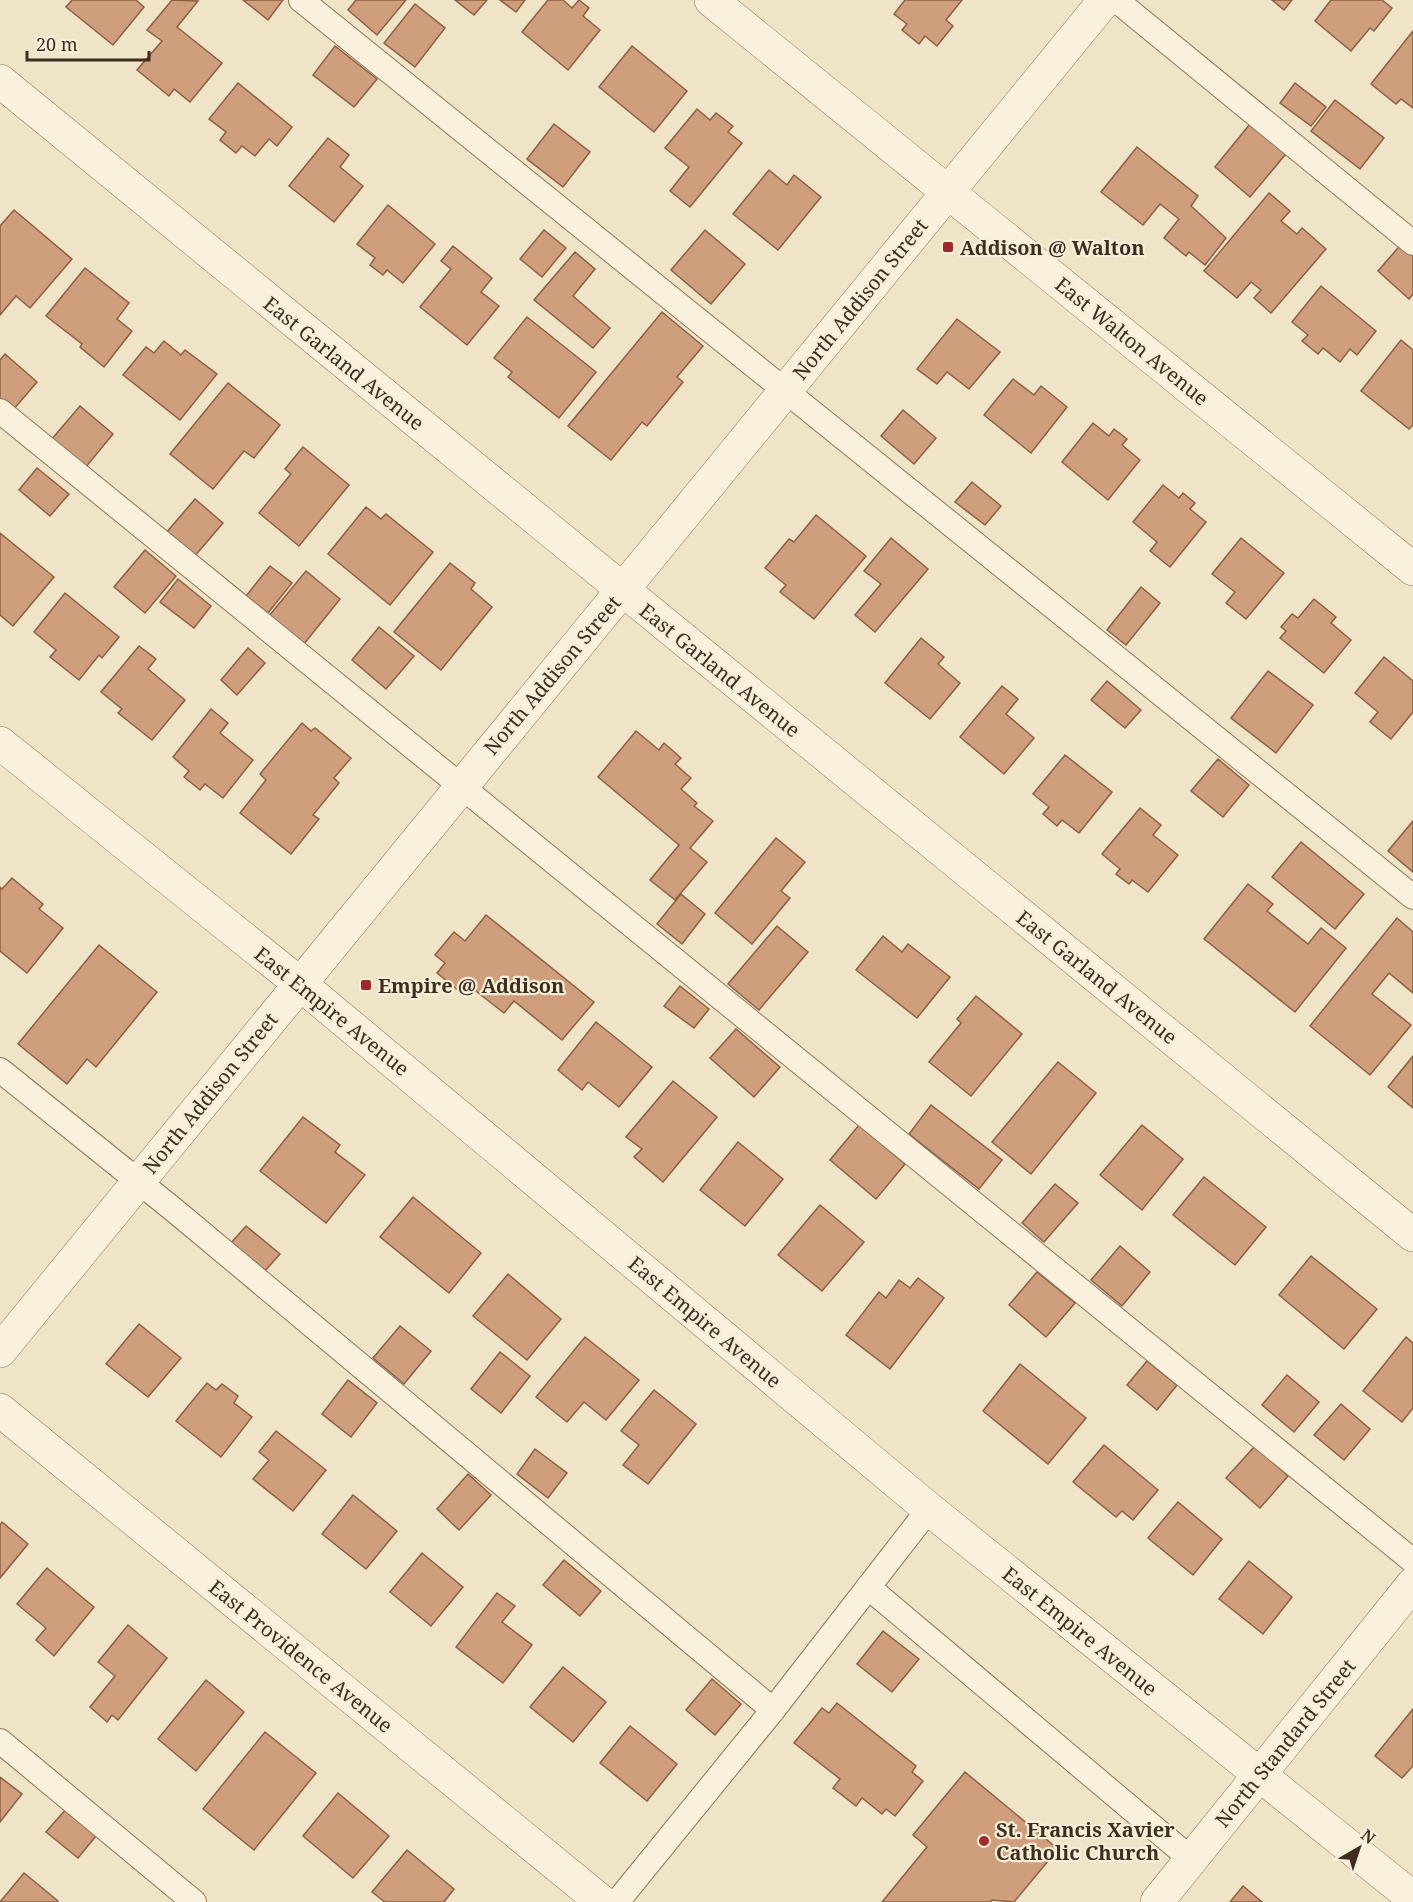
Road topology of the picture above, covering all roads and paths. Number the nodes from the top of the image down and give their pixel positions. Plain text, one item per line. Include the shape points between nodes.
1 (301, 0) edge
2 (711, 0) edge
3 (1105, 0) edge
4 (1116, 0) edge
5 (0, 81) edge
6 (947, 192) junction
7 (1413, 243) edge
8 (786, 390) junction
9 (0, 411) edge
10 (1413, 569) edge
11 (622, 590) junction
12 (0, 743) edge
13 (462, 785) junction
14 (1413, 897) edge
15 (299, 983) junction
16 (0, 1070) edge
17 (139, 1182) junction
18 (1413, 1236) edge
19 (0, 1351) edge
20 (0, 1410) edge
21 (929, 1509) junction
22 (1413, 1561) edge
23 (1413, 1584) edge
24 (868, 1587) junction
25 (773, 1710) junction
26 (0, 1741) edge
27 (1258, 1775) junction
28 (1191, 1859) junction
29 (1413, 1898) edge
30 (194, 1902) edge
31 (602, 1902) edge
32 (617, 1902) edge
33 (1157, 1902) edge

1 - 8 lane
2 - 6 street, East Walton Avenue
3 - 6 street, North Addison Street
4 - 7 lane
5 - 11 street, East Garland Avenue
6 - 8 street, North Addison Street
6 - 10 street, East Walton Avenue
8 - 11 street, North Addison Street
8 - 14 lane
9 - 13 lane
11 - 13 street, North Addison Street
11 - 18 street, East Garland Avenue
12 - 15 street, East Empire Avenue
13 - 15 street, North Addison Street
13 - 22 lane
15 - 17 street, North Addison Street
15 - 21 street, East Empire Avenue
16 - 17 lane
17 - 19 street, North Addison Street
17 - 25 lane
20 - 31 street, East Providence Avenue
21 - 24 lane
21 - 27 street, East Empire Avenue
23 - 27 street, North Standard Street
24 - 25 lane
24 - 28 lane
25 - 32 lane
26 - 30 lane
27 - 28 street, North Standard Street
27 - 29 street, East Empire Avenue
28 - 33 street, North Standard Street

